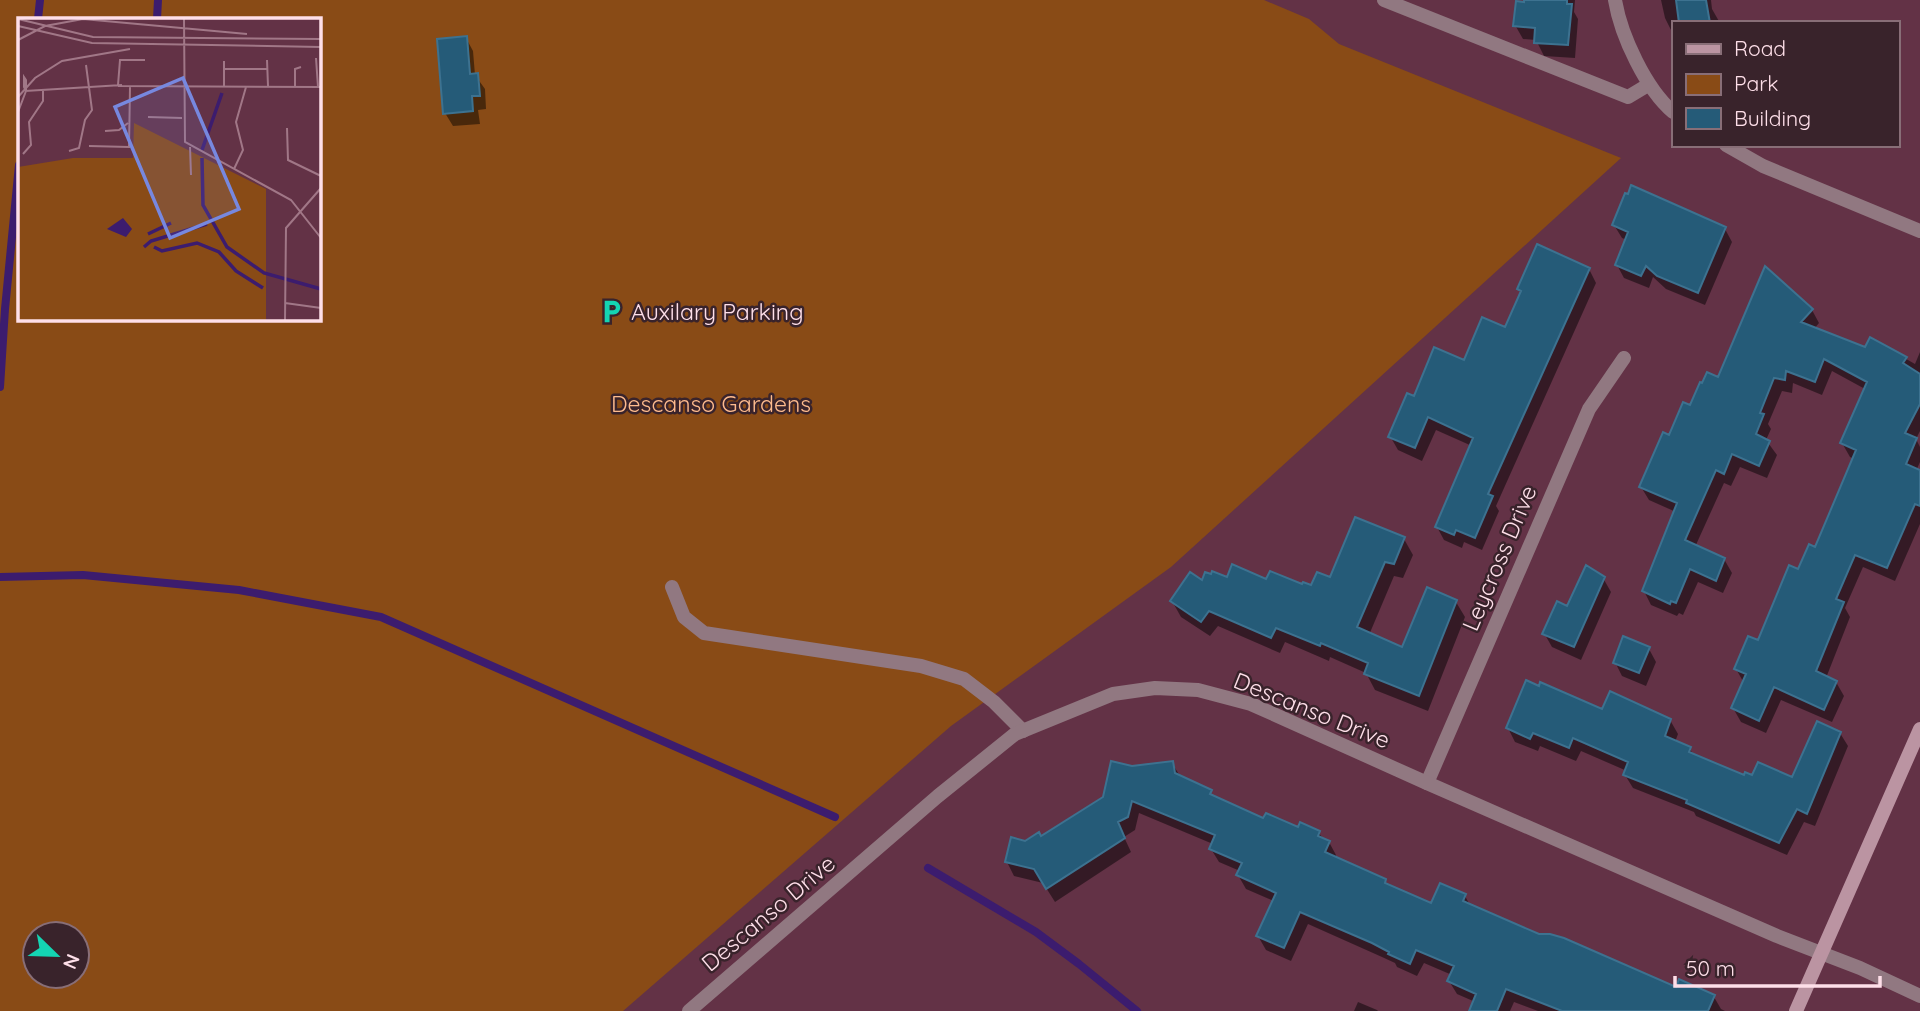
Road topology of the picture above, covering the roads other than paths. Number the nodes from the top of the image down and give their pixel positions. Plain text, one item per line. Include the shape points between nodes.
1 (1384, 0) edge
2 (1615, 0) edge
3 (1648, 85) junction
4 (1672, 111) edge
5 (1730, 147) edge
6 (1920, 231) edge
7 (1624, 358) dead end
8 (672, 587) dead end
9 (1920, 729) edge
10 (1023, 731) junction
11 (1427, 783) junction
12 (1822, 953) junction
13 (1920, 996) edge
14 (689, 1011) edge
15 (1796, 1011) edge

1 - 3 street via 1628,97
2 - 3 street
3 - 4 street
5 - 6 street via 1763,166
7 - 11 street, Leycross Drive via 1589,409
8 - 10 street via 684,617 704,633 920,666 953,676 994,702
9 - 12 main road
10 - 11 street, Descanso Drive via 1113,694 1155,688 1198,691 1251,704
10 - 14 street, Descanso Drive via 938,796
11 - 12 street, Descanso Drive
12 - 13 street, Descanso Drive
12 - 15 main road

